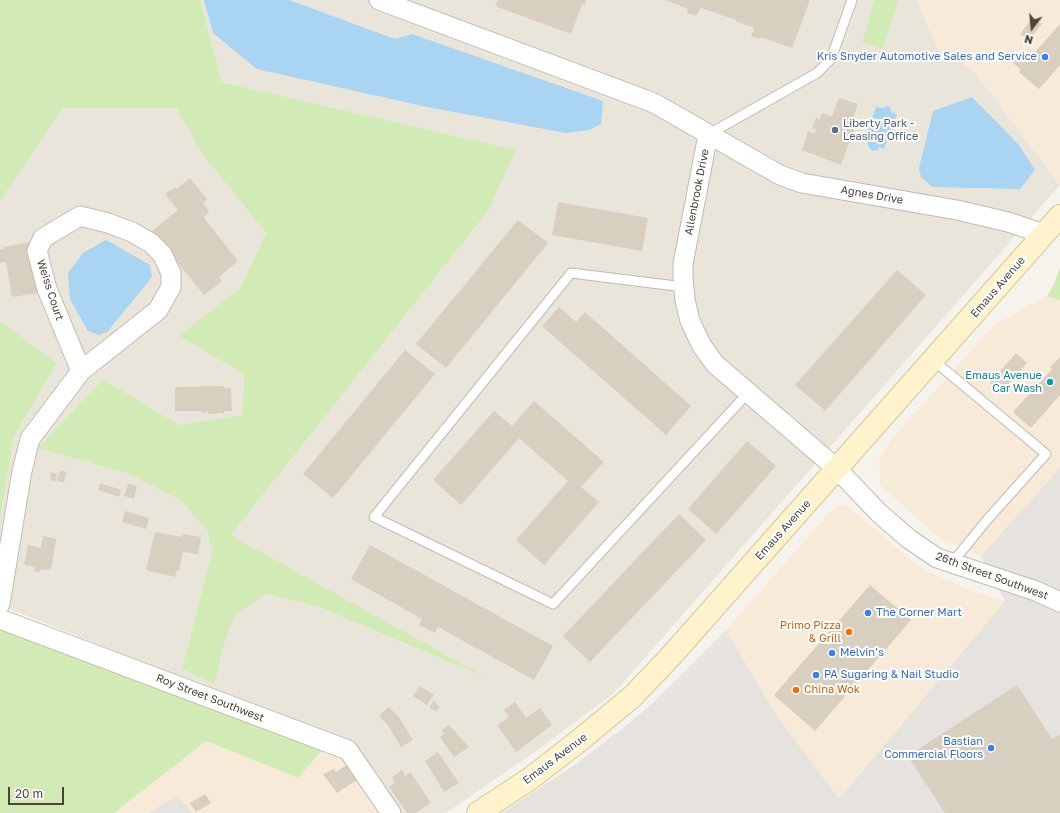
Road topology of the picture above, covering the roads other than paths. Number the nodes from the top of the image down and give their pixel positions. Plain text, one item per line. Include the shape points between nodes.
1 (379, 0) edge
2 (852, 0) edge
3 (708, 135) junction
4 (1060, 216) edge
5 (1044, 234) junction
6 (684, 287) junction
7 (933, 360) junction
8 (81, 371) junction
9 (748, 393) junction
10 (837, 469) junction
11 (952, 563) junction
12 (1060, 602) edge
13 (0, 604) edge
14 (0, 620) edge
15 (391, 813) edge
16 (478, 813) edge

1 - 3 street, Allenbrook Drive via 654,104
2 - 3 lane via 831,59 817,73
3 - 5 street, Agnes Drive via 780,175 802,183 957,210
3 - 6 street, Allenbrook Drive via 683,264
4 - 5 main road, Emaus Avenue
5 - 7 main road, Emaus Avenue
6 - 9 street, Allenbrook Drive via 684,300 690,321 702,346 715,364
6 - 9 lane via 571,273 374,517 553,604
7 - 10 main road, Emaus Avenue
7 - 11 lane via 1046,454 986,520
8 - 8 street, Weiss Court via 158,310 171,287 172,273 162,254 151,243 126,230 80,216 43,238 37,252 47,289
8 - 13 street, Weiss Court via 30,439 22,471
9 - 10 street, Allenbrook Drive
10 - 11 street, 26th Street Southwest via 909,539 938,558
10 - 16 main road, Emaus Avenue via 633,696 531,778
11 - 12 street, 26th Street Southwest via 1036,591
14 - 15 street, Roy Street Southwest via 348,750

